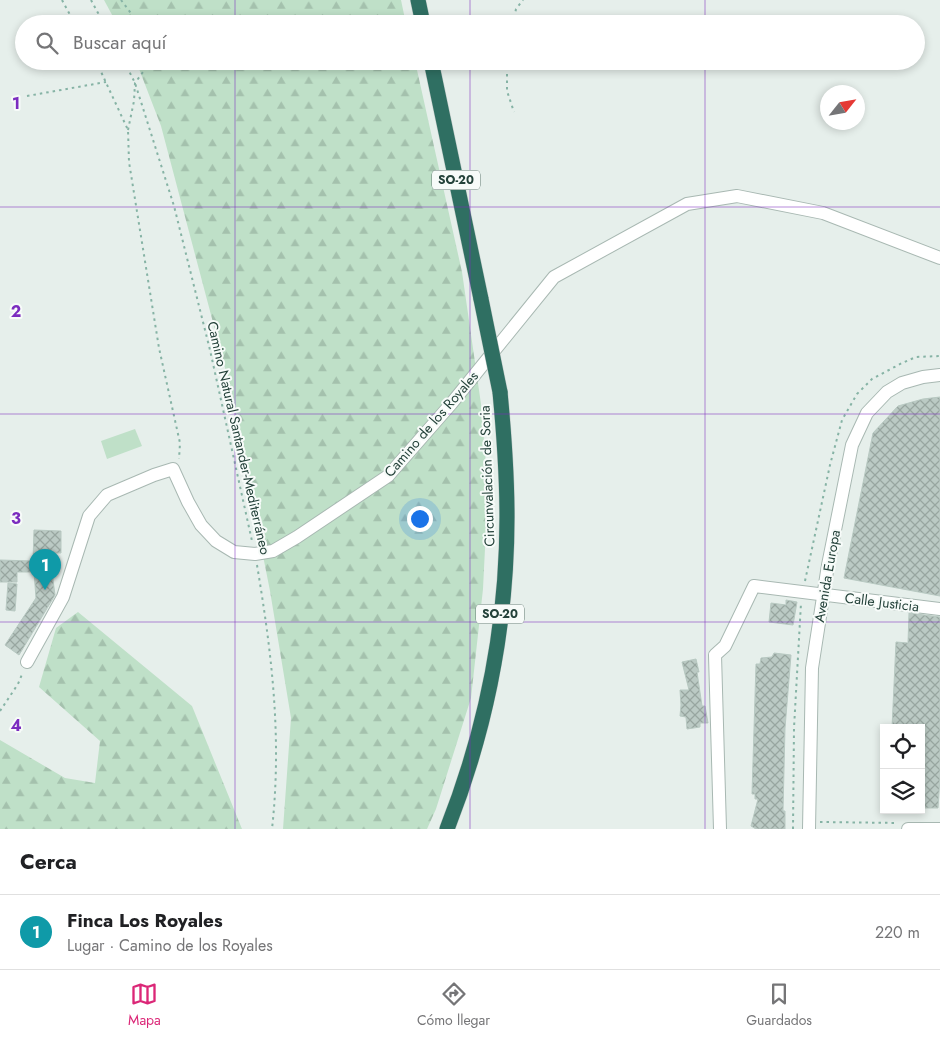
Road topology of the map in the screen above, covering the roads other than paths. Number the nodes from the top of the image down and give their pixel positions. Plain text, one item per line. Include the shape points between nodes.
1 (418, 0) edge
2 (421, 15) edge
3 (433, 70) edge
4 (940, 258) edge
5 (940, 375) edge
6 (823, 594) junction
7 (940, 609) edge
8 (27, 662) road end
9 (809, 826) edge
10 (906, 826) edge
11 (447, 829) edge
12 (720, 829) edge
13 (940, 829) edge

1 - 2 highway
3 - 11 highway, Circunvalación de Soria / SO-20, bridge via 500,392 506,453 506,564 492,673 476,744
4 - 8 street, Camino de los Royales via 823,213 737,196 687,204 554,277 388,476 273,551 255,554 234,552 216,541 201,525 173,469 107,495 89,516 62,597
5 - 6 street, Avenida Europa via 902,383 887,392 867,413 860,426 852,445
6 - 7 street, Calle Justicia
6 - 9 street, Avenida Europa via 812,668
6 - 12 street, Calle Justicia via 754,586 725,646 716,655
10 - 13 street

